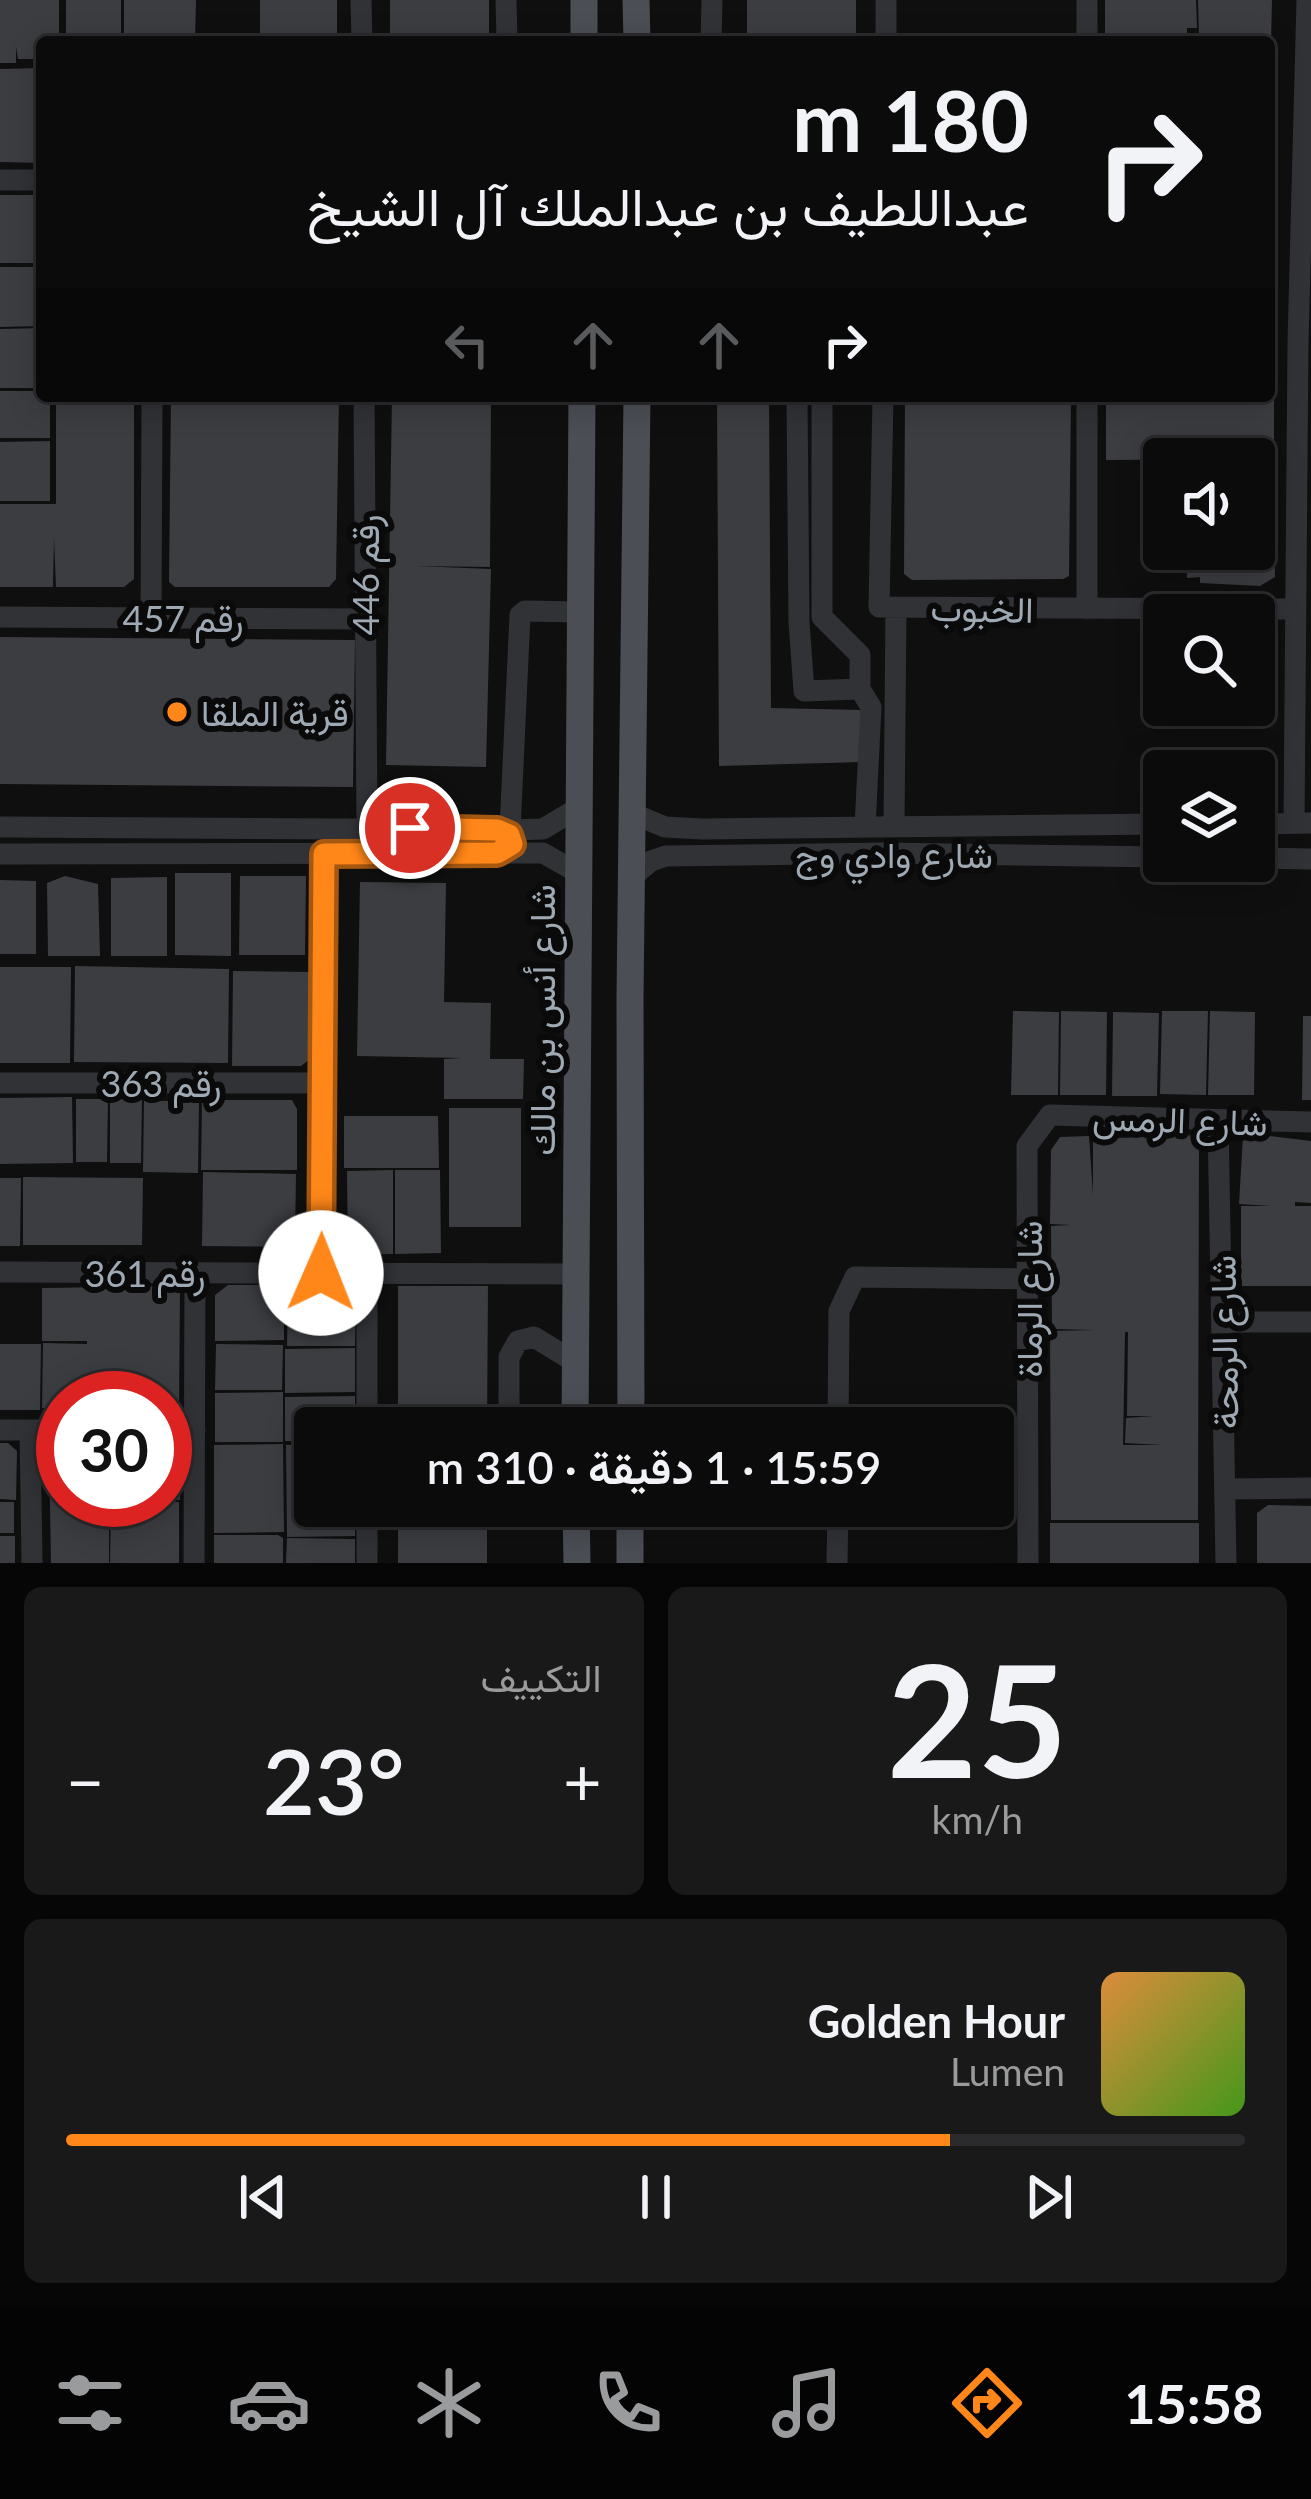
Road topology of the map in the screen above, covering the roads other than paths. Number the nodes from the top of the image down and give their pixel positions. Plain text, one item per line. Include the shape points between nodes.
1 (361, 0) edge
2 (506, 0) edge
3 (584, 0) edge
4 (636, 0) edge
5 (712, 0) edge
6 (886, 0) edge
7 (1088, 0) edge
8 (1306, 0) edge
9 (362, 36) edge
10 (507, 36) edge
11 (584, 36) edge
12 (637, 36) edge
13 (711, 36) edge
14 (886, 36) edge
15 (1088, 36) edge
16 (1307, 163) edge
17 (0, 180) edge
18 (36, 180) edge
19 (1305, 342) edge
20 (152, 402) edge
21 (364, 402) edge
22 (582, 402) edge
23 (637, 402) edge
24 (797, 402) edge
25 (822, 402) edge
26 (883, 402) edge
27 (1088, 402) edge
28 (798, 490) junction
29 (822, 490) junction
30 (1304, 520) edge
31 (896, 607) junction
32 (1087, 609) junction
33 (1295, 609) junction
34 (580, 612) junction
35 (0, 617) edge
36 (151, 618) junction
37 (366, 619) junction
38 (810, 620) junction
39 (1305, 685) edge
40 (860, 689) junction
41 (578, 808) junction
42 (631, 814) junction
43 (1303, 823) edge
44 (1143, 824) edge
45 (0, 826) edge
46 (367, 826) junction
47 (894, 826) junction
48 (276, 827) junction
49 (865, 827) junction
50 (702, 829) junction
51 (501, 838) junction
52 (0, 854) edge
53 (276, 854) junction
54 (324, 854) junction
55 (702, 855) junction
56 (1143, 856) edge
57 (1275, 858) edge
58 (1311, 859) edge
59 (578, 873) junction
60 (631, 878) junction
61 (0, 1083) edge
62 (322, 1084) junction
63 (1050, 1115) joint
64 (1218, 1121) junction
65 (1311, 1122) edge
66 (0, 1272) edge
67 (195, 1273) junction
68 (321, 1273) junction
69 (367, 1273) junction
70 (578, 1274) junction
71 (1029, 1279) junction
72 (1223, 1322) junction
73 (1311, 1322) edge
74 (575, 1362) junction
75 (367, 1407) edge
76 (509, 1407) edge
77 (575, 1407) edge
78 (631, 1407) edge
79 (838, 1407) edge
80 (0, 1430) edge
81 (30, 1430) junction
82 (36, 1430) edge
83 (195, 1431) joint
84 (1311, 1488) edge
85 (1226, 1489) junction
86 (367, 1527) edge
87 (576, 1527) edge
88 (630, 1527) edge
89 (838, 1527) edge
90 (32, 1563) edge
91 (194, 1563) edge
92 (367, 1563) edge
93 (577, 1563) edge
94 (630, 1563) edge
95 (837, 1563) edge
96 (1028, 1563) edge
97 (1226, 1563) edge

1 - 9 street
2 - 10 street
3 - 11 main road
4 - 12 main road
5 - 13 street
6 - 14 street
7 - 15 street
8 - 16 street
16 - 19 street
17 - 18 street
19 - 30 street
20 - 36 street
21 - 37 street, رقم 446
22 - 34 main road, شارع أنس بن مالك
23 - 42 main road
24 - 28 street
25 - 29 street
26 - 31 street, الخبوب via 879,607
27 - 32 street
28 - 29 street
28 - 38 street
29 - 38 street
30 - 33 street
31 - 32 street, الخبوب
31 - 47 street
32 - 33 street, الخبوب
33 - 39 street
34 - 41 main road, شارع أنس بن مالك
34 - 51 street via 520,615
35 - 36 street, رقم 457
36 - 37 street, رقم 457
37 - 46 street, رقم 446
38 - 40 street via 860,655
38 - 40 street via 804,691
39 - 43 street
40 - 49 street via 872,707
41 - 51 street via 543,829
41 - 59 main road, شارع أنس بن مالك
42 - 50 street, شارع وادي وج
42 - 60 main road
44 - 47 street, شارع وادي وج
45 - 48 street
46 - 48 street
46 - 51 street
47 - 49 street, شارع وادي وج
48 - 53 street
49 - 50 street, شارع وادي وج
50 - 55 street
51 - 54 street
51 - 59 street
52 - 53 street
53 - 54 street
54 - 62 street
55 - 56 street, شارع وادي وج
55 - 60 street, شارع وادي وج via 659,857
57 - 58 street
59 - 70 main road, شارع أنس بن مالك
60 - 78 main road
61 - 62 street, رقم 363
62 - 68 street
63 - 64 street, شارع الرمس
63 - 71 street, شارع الرماة via 1027,1146
64 - 65 street, شارع الرمس
64 - 72 street, شارع الرمحة
66 - 67 street, رقم 361
67 - 68 street, رقم 361
67 - 83 street
68 - 69 street, رقم 361
69 - 70 street, رقم 361
69 - 75 street
70 - 74 main road, شارع أنس بن مالك
71 - 79 street via 855,1277 839,1310
71 - 96 street, شارع الرماة
72 - 73 street
72 - 85 street, شارع الرمحة
74 - 76 street via 534,1337 518,1341 509,1357
74 - 77 main road, شارع أنس بن مالك
80 - 81 street
81 - 82 street
81 - 90 street
83 - 91 street
84 - 85 street
85 - 97 street, شارع الرمحة
86 - 92 street
87 - 93 main road
88 - 94 main road
89 - 95 street

